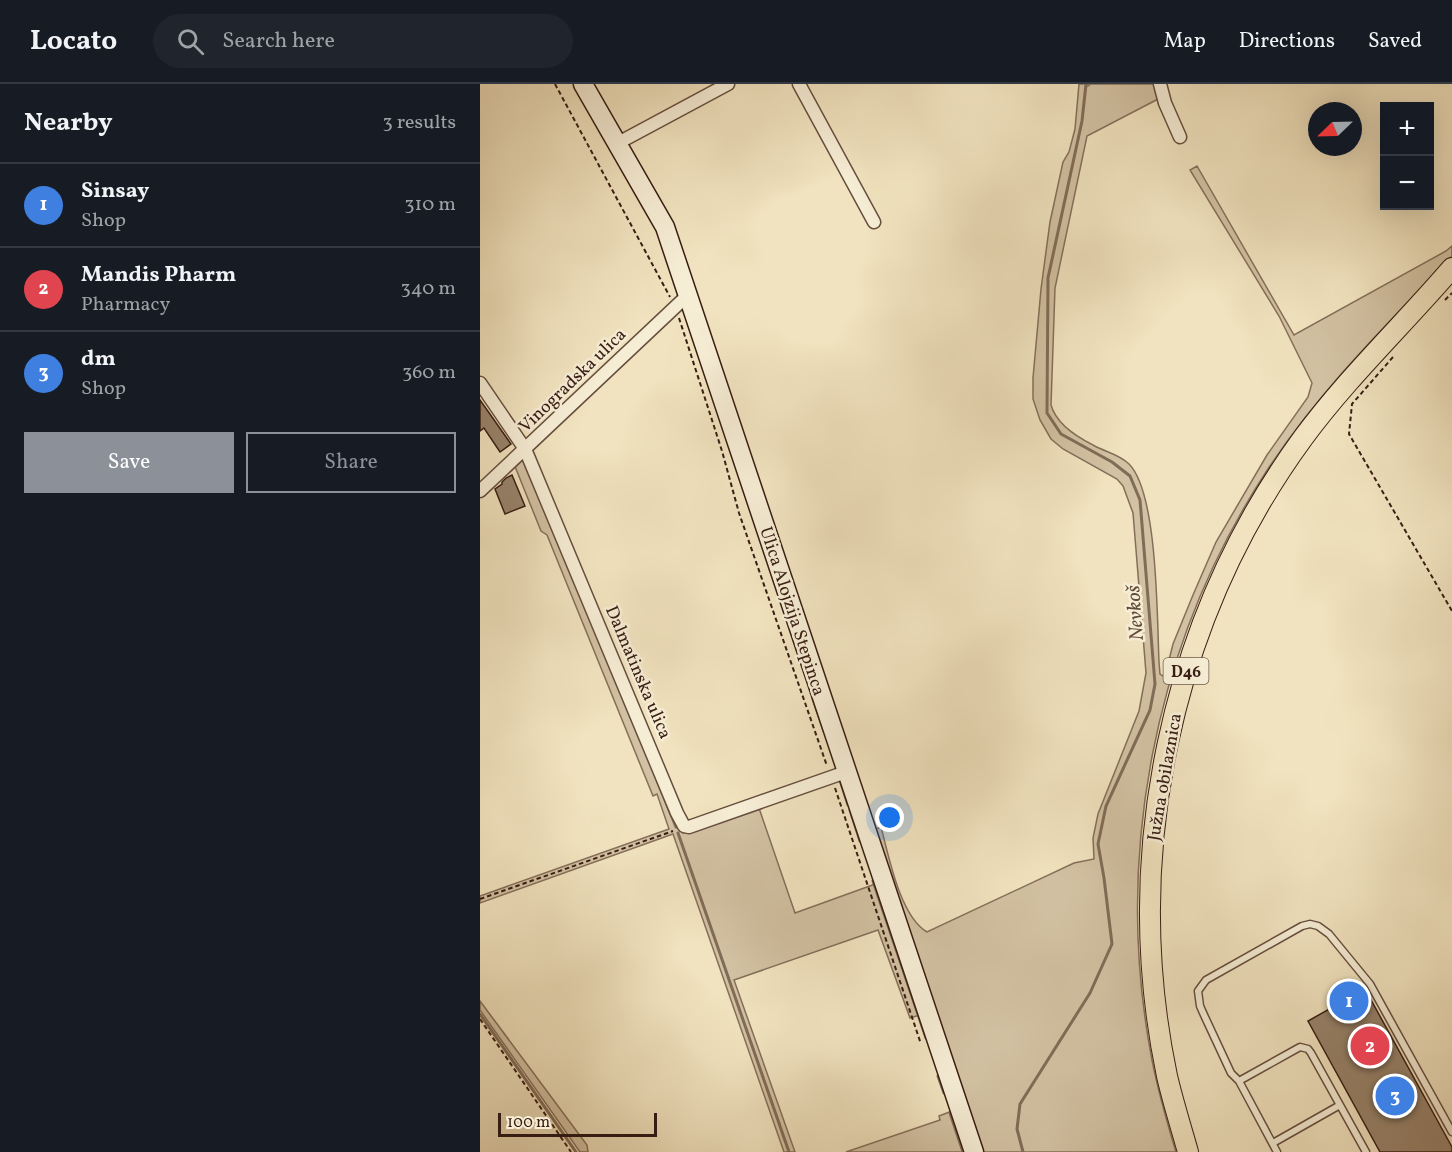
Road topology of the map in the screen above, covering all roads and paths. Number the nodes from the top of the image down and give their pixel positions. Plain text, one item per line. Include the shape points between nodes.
1 (555, 84) edge
2 (583, 84) edge
3 (728, 84) edge
4 (798, 84) edge
5 (1160, 84) edge
6 (1180, 137) dead end
7 (618, 143) junction
8 (874, 222) dead end
9 (1452, 268) edge
10 (1452, 293) edge
11 (688, 294) junction
12 (1444, 300) dead end
13 (675, 307) junction
14 (1398, 350) dead end
15 (480, 383) edge
16 (525, 449) junction
17 (480, 491) edge
18 (1452, 611) edge
19 (839, 775) junction
20 (684, 826) junction
21 (480, 899) edge
22 (480, 1019) edge
23 (921, 1044) dead end
24 (1239, 1081) junction
25 (1340, 1105) junction
26 (1452, 1132) edge
27 (1273, 1143) junction
28 (571, 1152) edge
29 (974, 1152) edge
30 (1188, 1152) edge
31 (1277, 1152) edge
32 (1366, 1152) edge

1 - 13 path
2 - 7 main road, Ulica Alojzija Stepinca
3 - 7 street
4 - 8 street
5 - 6 street
7 - 11 main road, Ulica Alojzija Stepinca via 665,227
9 - 30 main road, Južna obilaznica / D46 via 1364,363 1304,437 1244,532 1208,609 1186,669 1158,788 1150,918 1154,986 1167,1076
10 - 12 path
11 - 13 street, Vinogradska ulica
11 - 19 main road, Ulica Alojzija Stepinca
13 - 16 street, Vinogradska ulica
13 - 19 path via 739,513
14 - 18 path via 1352,404 1349,434
15 - 16 street, Dalmatinska ulica
16 - 17 street, Vinogradska ulica
16 - 20 street, Dalmatinska ulica
19 - 20 street
19 - 23 path
19 - 29 main road, Ulica Alojzija Stepinca
20 - 21 path
22 - 28 path
24 - 25 lane via 1304,1047
24 - 26 lane via 1231,1073 1200,1006 1198,991 1206,980 1310,924 1329,934 1370,984
24 - 27 lane
25 - 27 lane
25 - 32 lane
27 - 31 lane

